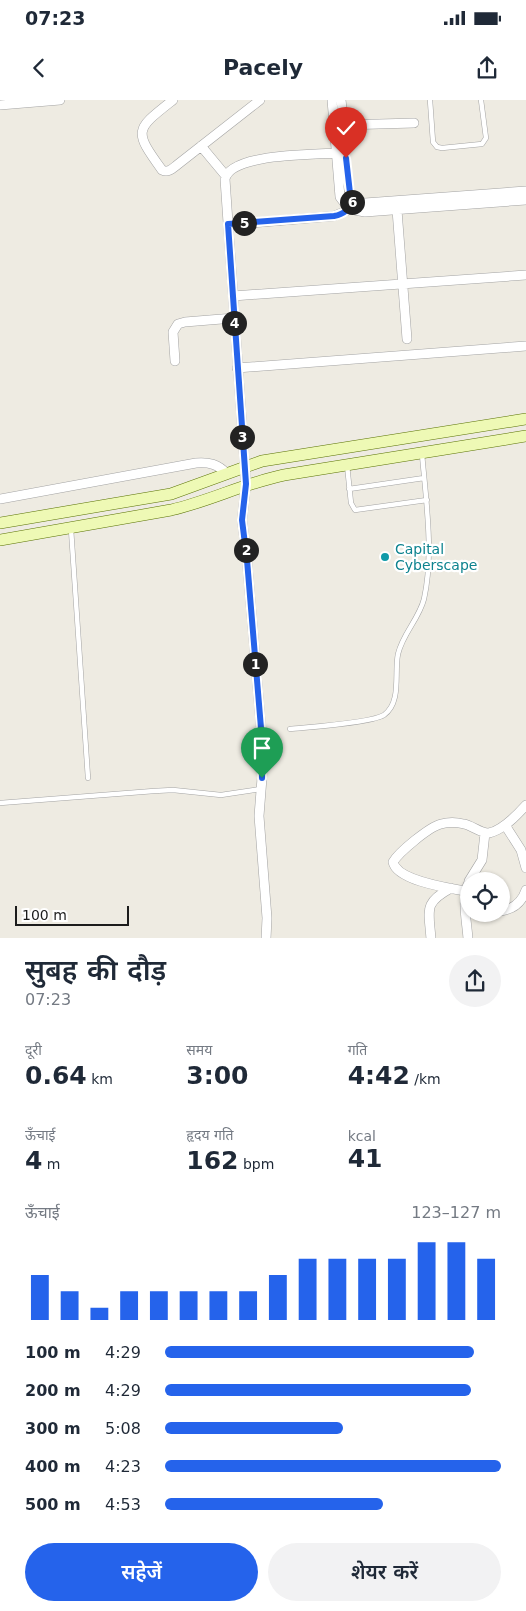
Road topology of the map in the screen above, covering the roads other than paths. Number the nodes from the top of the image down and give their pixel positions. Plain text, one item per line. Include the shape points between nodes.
1 (60, 100) edge
2 (173, 100) edge
3 (260, 100) edge
4 (332, 100) edge
5 (341, 100) edge
6 (430, 100) edge
7 (481, 100) edge
8 (0, 105) edge
9 (414, 122) dead end
10 (344, 125) junction
11 (201, 146) junction
12 (337, 153) junction
13 (226, 176) junction
14 (526, 191) edge
15 (526, 200) edge
16 (351, 204) junction
17 (397, 210) junction
18 (228, 224) junction
19 (526, 275) edge
20 (404, 284) junction
21 (233, 296) junction
22 (234, 318) junction
23 (407, 339) dead end
24 (526, 346) edge
25 (175, 361) dead end
26 (238, 368) junction
27 (526, 419) edge
28 (526, 436) edge
29 (422, 453) junction
30 (346, 465) junction
31 (245, 466) junction
32 (227, 474) junction
33 (424, 478) junction
34 (246, 484) junction
35 (349, 489) junction
36 (0, 499) edge
37 (426, 500) junction
38 (0, 524) edge
39 (71, 529) junction
40 (0, 540) edge
41 (290, 729) dead end
42 (88, 778) dead end
43 (261, 788) junction
44 (0, 803) edge
45 (526, 805) edge
46 (504, 825) junction
47 (485, 833) junction
48 (526, 868) edge
49 (475, 872) edge
50 (460, 886) edge
51 (451, 888) junction
52 (526, 890) edge
53 (510, 909) edge
54 (469, 922) edge
55 (266, 938) edge
56 (432, 938) edge
57 (468, 938) edge

1 - 8 street
2 - 11 street via 143,127 145,146 162,170 167,171
3 - 11 street
4 - 12 street
5 - 10 street
6 - 7 lane via 433,142 442,148 484,143
9 - 10 street
10 - 16 street
11 - 13 street
12 - 13 street via 256,159
12 - 16 street via 340,198
13 - 18 street
14 - 16 street
15 - 17 street
16 - 17 street via 365,212
16 - 18 street via 343,213 334,216
17 - 20 street
18 - 21 street
19 - 20 street
20 - 21 street
20 - 23 street
21 - 22 street
22 - 25 street via 178,324 173,332
22 - 26 street
24 - 26 street
26 - 31 street
27 - 31 street
28 - 29 street
29 - 30 street
29 - 33 lane
30 - 34 street
30 - 35 lane
31 - 32 street
31 - 34 street
32 - 36 street via 217,465 196,463
32 - 38 street via 164,496
33 - 35 lane
33 - 37 lane
34 - 39 street via 183,508
34 - 43 street via 242,520 262,740
35 - 37 lane via 353,508 359,510
37 - 41 lane via 428,573 421,607 398,655 395,702 383,716 370,720
39 - 40 street
39 - 42 lane
43 - 44 lane via 221,795 173,790
43 - 55 street via 259,816
45 - 46 street
46 - 47 street
46 - 48 street via 521,850
47 - 49 street via 482,860
47 - 51 street via 462,823 440,824 426,832 393,862 407,876
50 - 51 street
51 - 56 street via 432,901
52 - 53 street
54 - 57 street

